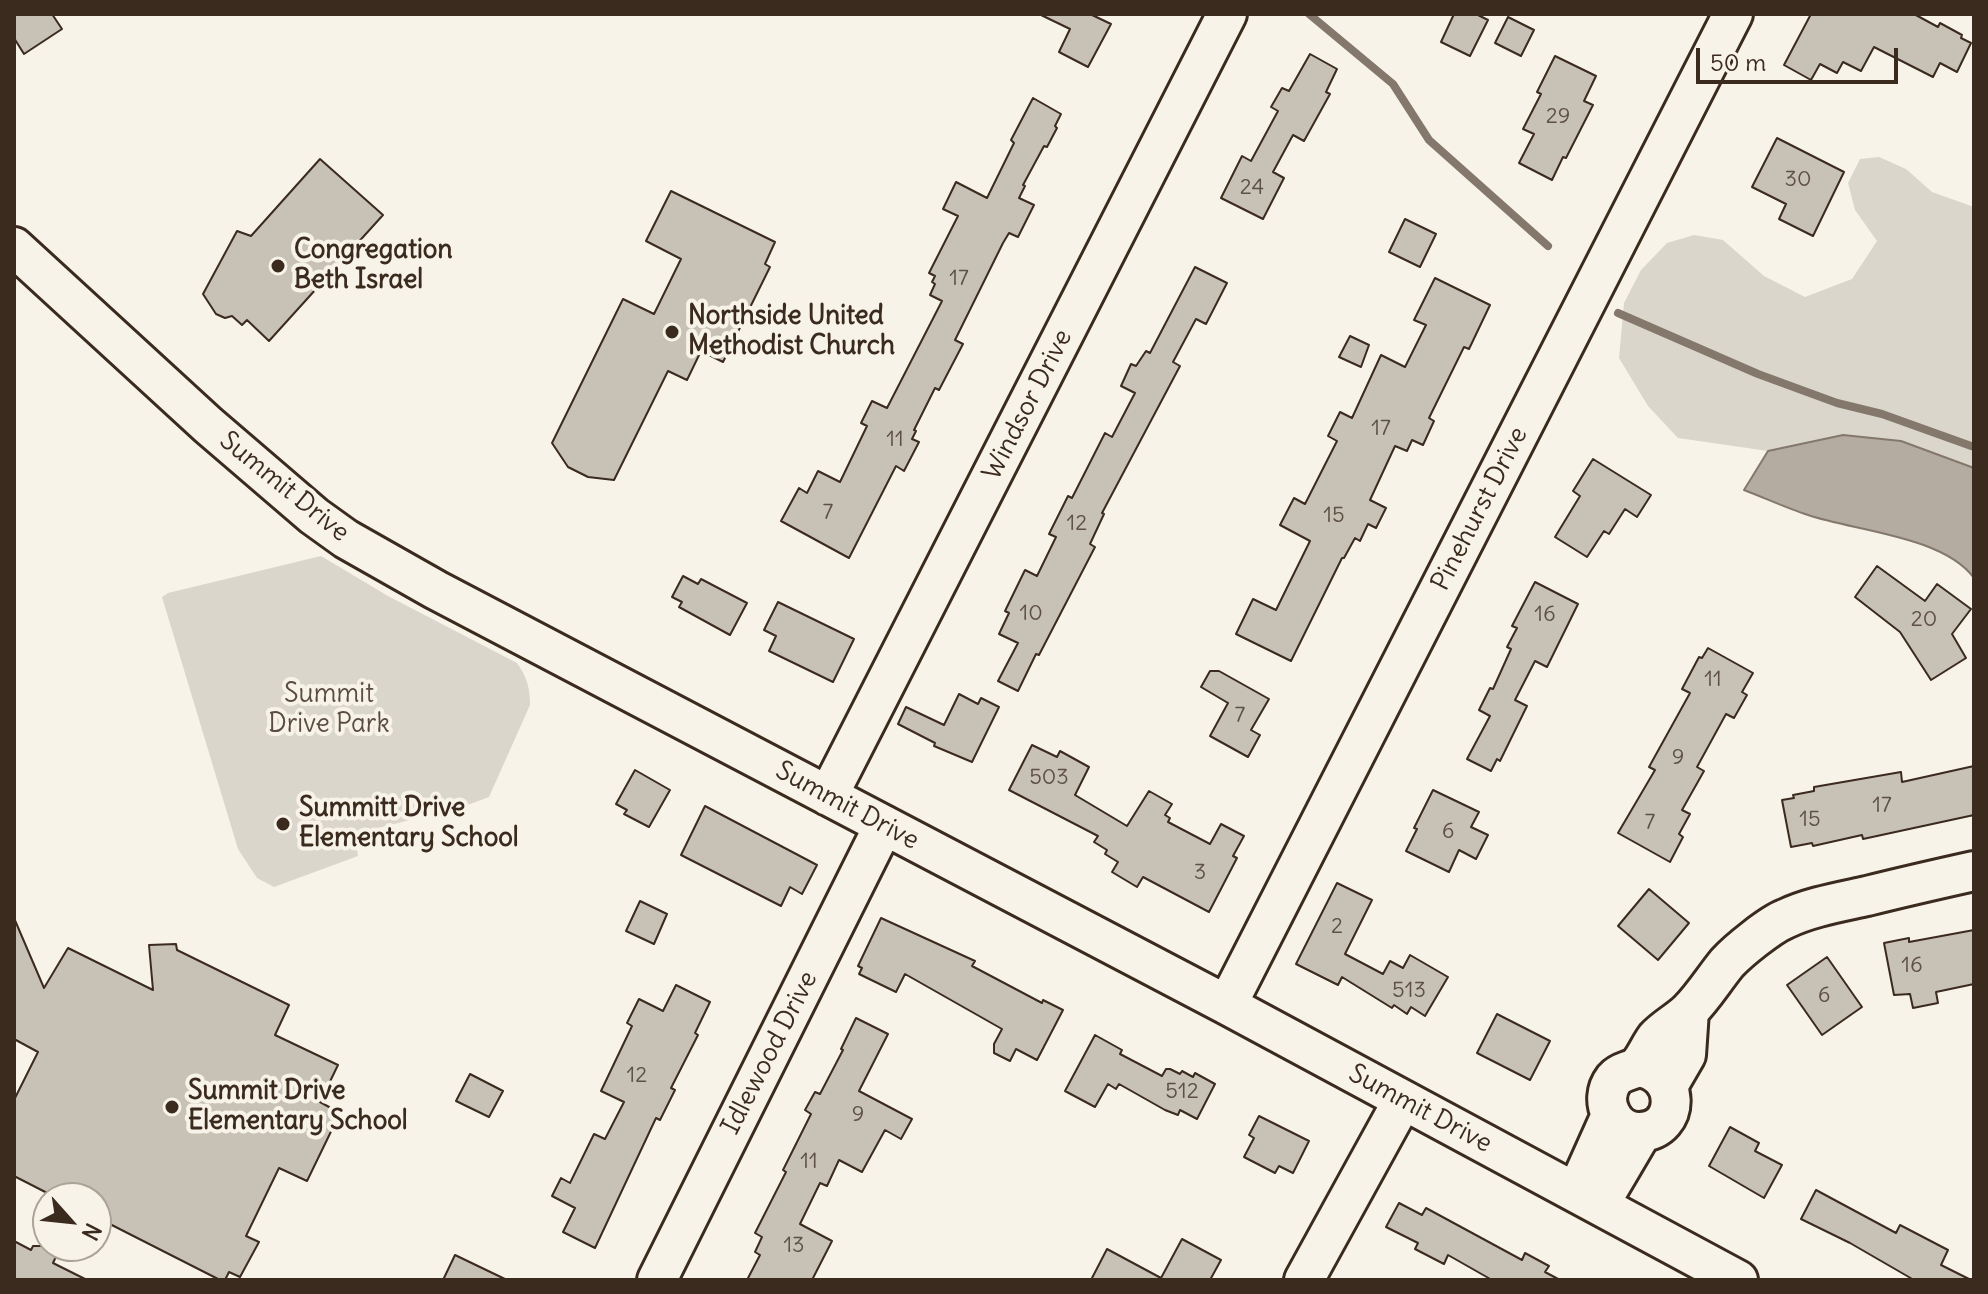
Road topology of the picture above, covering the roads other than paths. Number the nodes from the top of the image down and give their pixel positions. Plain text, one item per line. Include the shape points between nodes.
1 (1227, 14) edge
2 (1733, 14) edge
3 (14, 247) edge
4 (828, 796) junction
5 (884, 825) junction
6 (1974, 871) edge
7 (1227, 1005) junction
8 (1689, 1011) junction
9 (1636, 1067) junction
10 (1668, 1086) junction
11 (1403, 1100) junction
12 (1626, 1123) junction
13 (1588, 1199) junction
14 (657, 1280) edge
15 (1304, 1280) edge
16 (1738, 1280) edge

1 - 4 street, Windsor Drive
2 - 7 street, Pinehurst Drive
3 - 4 street, Summit Drive via 208,425 346,539
4 - 5 street, Summit Drive
5 - 7 street, Summit Drive
5 - 14 street, Idlewood Drive
6 - 8 street via 1783,919 1729,960
7 - 11 street, Summit Drive
8 - 9 street via 1657,1037
8 - 10 street via 1686,1055
9 - 10 street via 1649,1068
9 - 12 street via 1614,1079 1608,1091 1607,1103
10 - 12 street via 1670,1110 1664,1121 1654,1128
11 - 13 street, Summit Drive
11 - 15 street
12 - 13 street
13 - 16 street, Summit Drive

